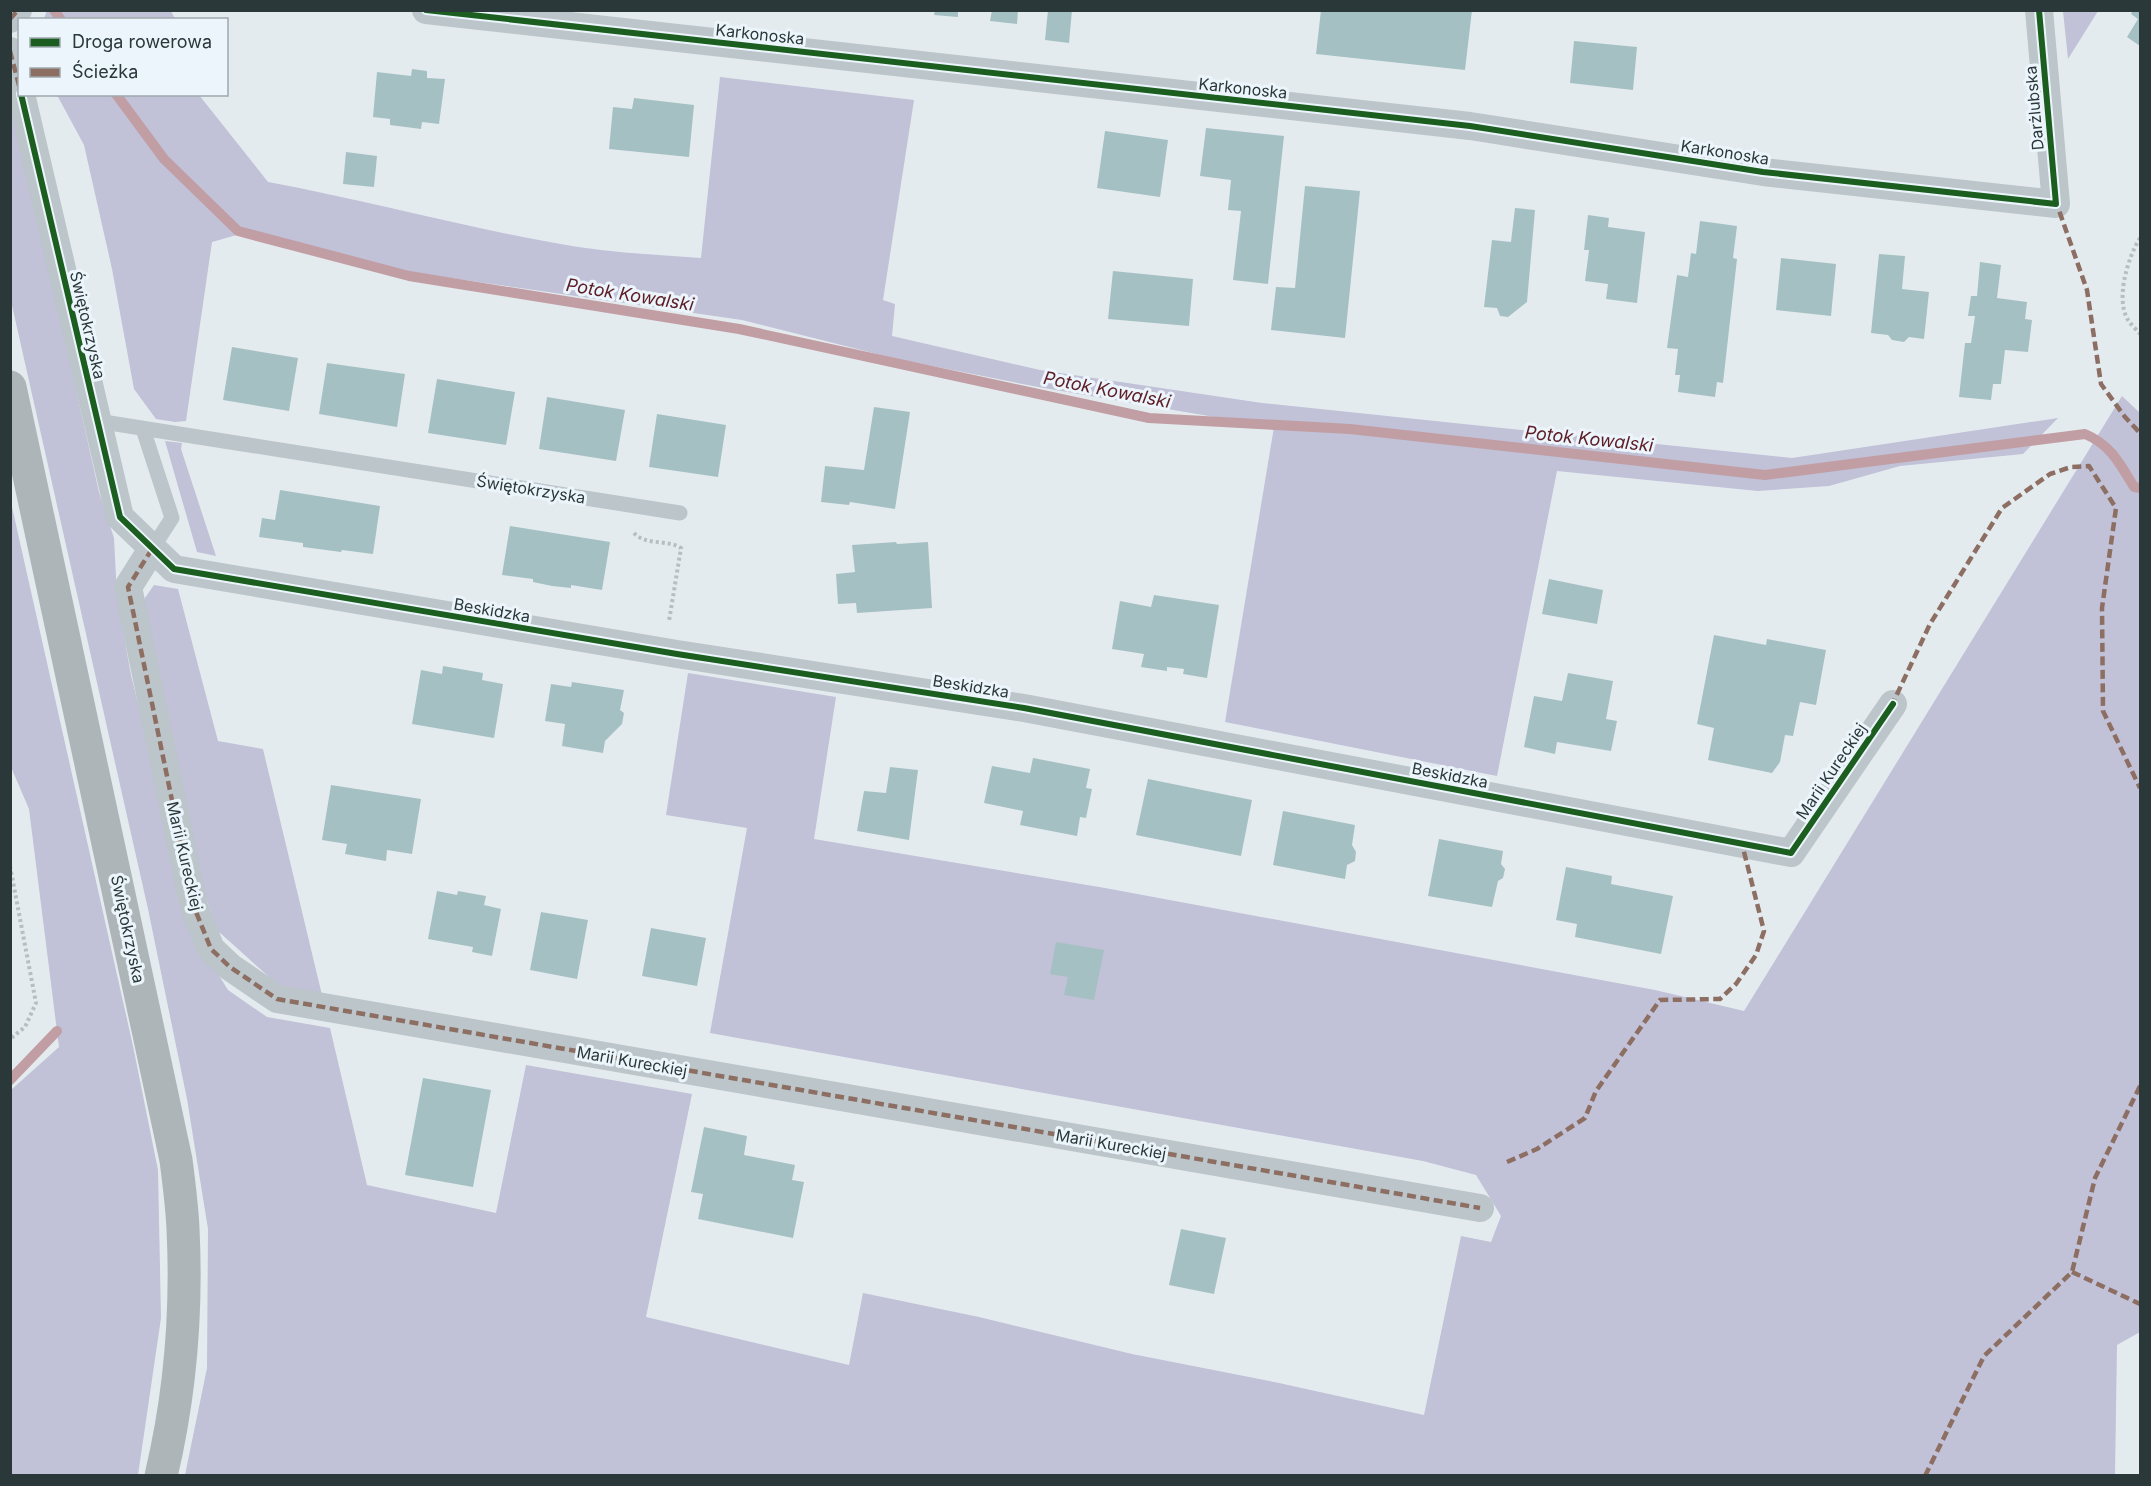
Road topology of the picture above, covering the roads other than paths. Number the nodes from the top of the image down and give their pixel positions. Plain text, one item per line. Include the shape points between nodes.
1 (18, 10) edge
2 (426, 10) edge
3 (2039, 10) edge
4 (530, 16) edge
5 (10, 19) edge
6 (10, 51) edge
7 (18, 81) edge
8 (21, 96) edge
9 (2056, 204) joint
10 (10, 387) edge
11 (97, 421) junction
12 (143, 429) junction
13 (680, 513) dead end
14 (152, 549) junction
15 (1893, 704) dead end
16 (1791, 853) joint
17 (1480, 1208) dead end
18 (161, 1476) edge

1 - 5 street
2 - 4 street, Karkonoska
3 - 9 street, Darżlubska
4 - 9 street, Karkonoska via 1470,126 1763,172
6 - 7 street
8 - 11 street, Świętokrzyska
10 - 18 main road, Świętokrzyska via 177,1160 183,1228 183,1305 176,1400
11 - 12 lane, Świętokrzyska
11 - 14 street, Świętokrzyska via 120,517
12 - 13 lane, Świętokrzyska
12 - 14 lane via 172,518
14 - 16 street, Beskidzka via 174,569 1024,708
14 - 17 street, Marii Kureckiej via 128,586 194,907 211,949 277,999
15 - 16 street, Marii Kureckiej

